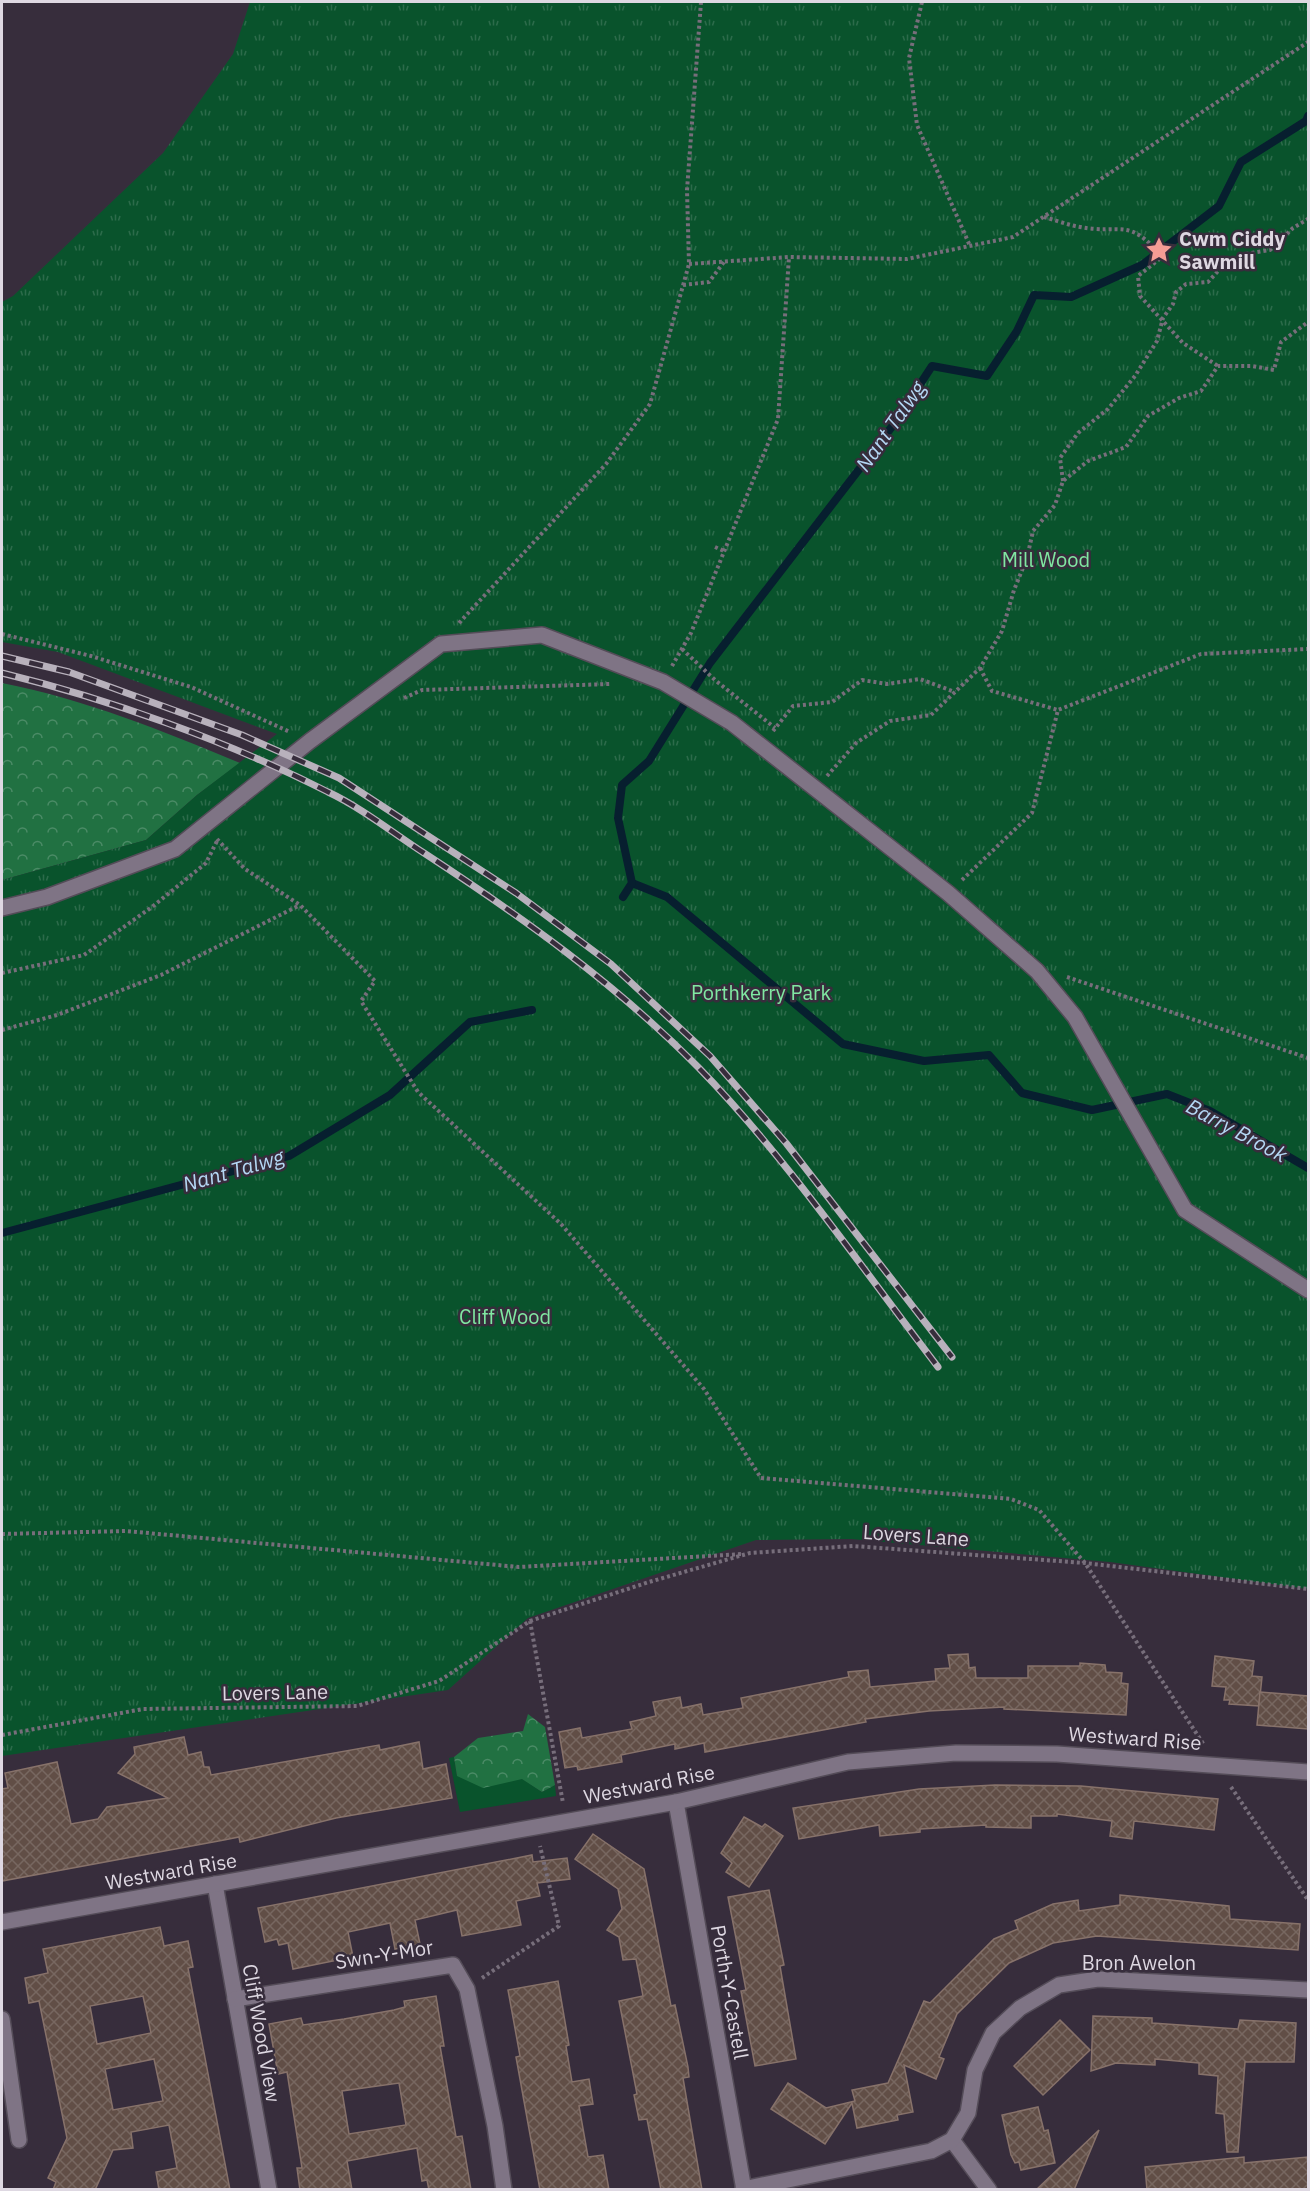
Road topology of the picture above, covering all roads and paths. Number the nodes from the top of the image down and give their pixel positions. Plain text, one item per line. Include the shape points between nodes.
1 (701, 2) edge
2 (922, 2) edge
3 (1308, 42) edge
4 (1044, 216) junction
5 (1308, 219) edge
6 (970, 246) junction
7 (789, 257) junction
8 (724, 261) junction
9 (689, 264) junction
10 (683, 285) junction
11 (1163, 318) junction
12 (1308, 322) edge
13 (1218, 366) junction
14 (1063, 481) junction
15 (715, 547) dead end
16 (724, 551) junction
17 (2, 634) edge
18 (441, 644) junction
19 (682, 649) junction
20 (1308, 649) edge
21 (980, 668) junction
22 (617, 683) dead end
23 (668, 685) junction
24 (956, 692) junction
25 (401, 699) dead end
26 (1058, 710) junction
27 (775, 728) junction
28 (310, 741) junction
29 (761, 746) junction
30 (816, 791) junction
31 (205, 826) junction
32 (224, 832) dead end
33 (218, 840) junction
34 (948, 893) junction
35 (300, 905) junction
36 (2, 908) edge
37 (1037, 971) junction
38 (2, 973) edge
39 (2, 1030) edge
40 (1308, 1058) edge
41 (1308, 1290) edge
42 (2, 1534) edge
43 (750, 1553) junction
44 (1085, 1563) junction
45 (1308, 1589) edge
46 (530, 1621) junction
47 (2, 1735) edge
48 (1217, 1765) junction
49 (1308, 1772) edge
50 (676, 1802) junction
51 (566, 1822) junction
52 (545, 1867) dead end
53 (215, 1884) junction
54 (1308, 1900) edge
55 (2, 1922) edge
56 (467, 1989) junction
57 (1308, 1990) edge
58 (235, 1999) junction
59 (2, 2019) edge
60 (19, 2139) dead end
61 (952, 2140) junction
62 (744, 2189) edge
63 (269, 2190) edge
64 (504, 2190) edge
65 (988, 2190) edge

1 - 9 path via 687,190
2 - 6 path via 909,58 917,125
3 - 4 path
4 - 6 path via 1012,237
4 - 11 path via 1080,228 1128,228 1153,247 1162,257 1138,276 1140,296
5 - 11 path via 1270,250 1245,254 1208,282 1186,284 1176,292
6 - 7 path via 907,259
7 - 8 path
7 - 16 path via 778,419
8 - 9 path
8 - 10 path via 709,282
9 - 10 path
10 - 18 path via 650,404 606,464
11 - 13 path via 1183,343
11 - 14 path via 1157,341 1135,376 1108,409 1078,433 1060,459
12 - 13 path via 1281,342 1274,370
13 - 14 path via 1201,391 1179,398 1148,416 1125,447 1088,461
14 - 21 path via 1055,505 1033,531 1028,558 1002,631
15 - 16 path
16 - 19 path
17 - 28 path via 191,687
18 - 23 street via 542,634
18 - 28 street
19 - 23 path
19 - 27 path
20 - 26 path via 1201,654
21 - 24 path
21 - 26 path via 992,691
22 - 25 path via 422,690
23 - 29 street via 732,723
24 - 27 path via 920,679 887,684 862,680 832,702 793,706
24 - 30 path via 931,715 890,721 856,743
26 - 34 path via 1032,813
27 - 29 path
28 - 31 street
29 - 30 street
30 - 34 street
31 - 33 path
31 - 36 street via 174,849 47,897
32 - 33 path
33 - 35 path via 245,869
33 - 38 path via 206,863 84,955
34 - 37 street
35 - 39 path via 160,975 57,1016
35 - 44 path via 375,981 361,1001 418,1092 561,1224 704,1389 761,1478 1011,1499 1039,1510
37 - 40 path via 1065,976
37 - 41 street via 1075,1017 1185,1210
42 - 43 path via 126,1532 519,1567
43 - 44 path, Lovers Lane via 853,1546
43 - 46 path, Lovers Lane
44 - 45 path, Lovers Lane
44 - 48 path
46 - 47 path, Lovers Lane via 439,1681 357,1706 143,1709
46 - 51 path
48 - 49 street, Westward Rise
48 - 50 street, Westward Rise via 1058,1754 956,1753 848,1762
48 - 54 path
50 - 51 street, Westward Rise
50 - 62 street, Porth-Y-Castell
51 - 53 street, Westward Rise
52 - 56 path via 559,1926
53 - 55 street, Westward Rise
53 - 58 street, Cliff Wood View
56 - 58 street, Swn-Y-Mor via 453,1965
56 - 64 street, Swn-Y-Mor
57 - 61 street, Bron Awelon via 1098,1979 1059,1985 1020,2008 993,2033 975,2070 968,2113
58 - 63 street, Cliff Wood View
59 - 60 street
61 - 62 street via 931,2151
61 - 65 street

